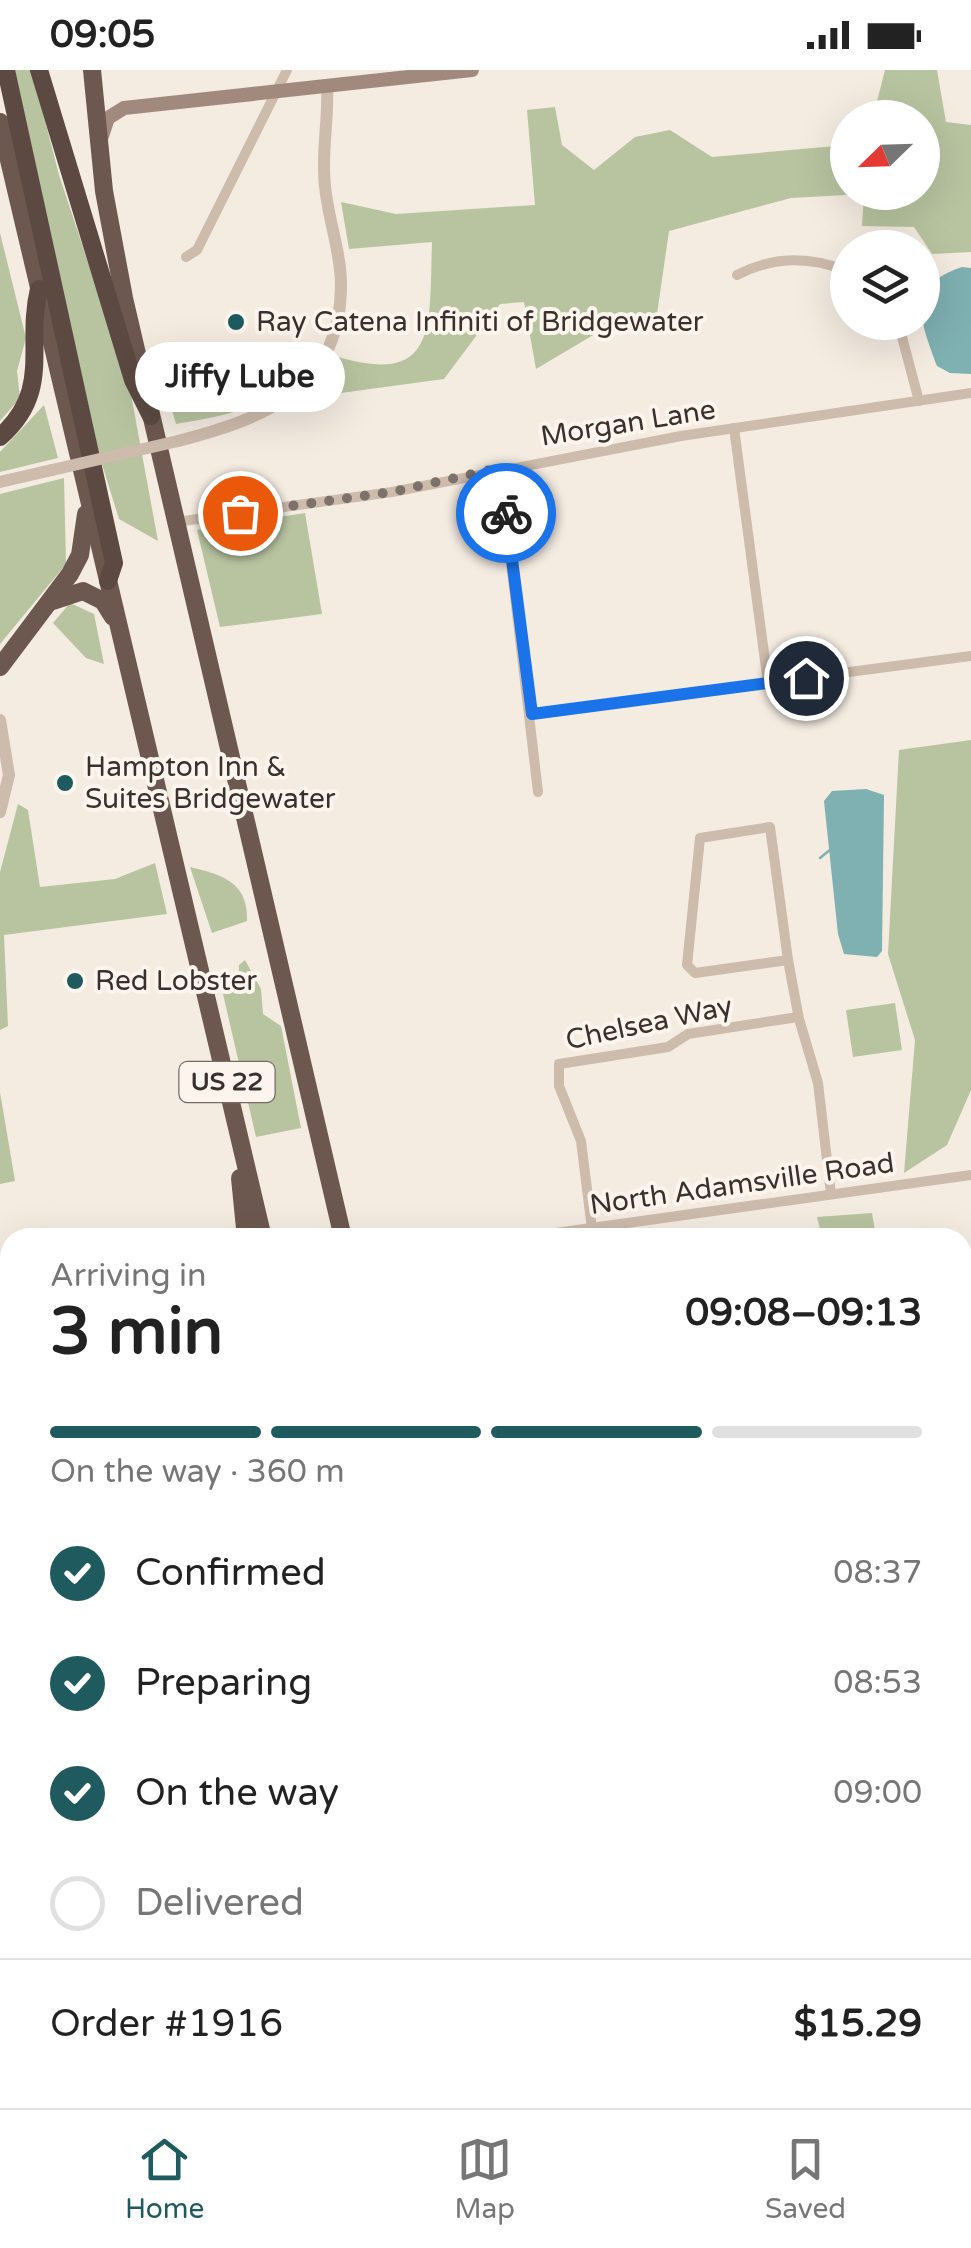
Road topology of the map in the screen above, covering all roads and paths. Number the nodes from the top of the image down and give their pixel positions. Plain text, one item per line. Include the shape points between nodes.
1 (6, 70) edge
2 (39, 70) edge
3 (287, 70) edge
4 (472, 70) edge
5 (92, 76) edge
6 (326, 86) junction
7 (276, 92) junction
8 (124, 108) junction
9 (0, 122) edge
10 (100, 155) junction
11 (186, 257) dead end
12 (830, 266) edge
13 (736, 275) dead end
14 (40, 289) junction
15 (903, 340) edge
16 (971, 393) edge
17 (919, 401) junction
18 (151, 416) junction
19 (734, 428) junction
20 (0, 438) edge
21 (500, 468) junction
22 (0, 482) edge
23 (88, 498) junction
24 (176, 522) junction
25 (108, 581) junction
26 (52, 601) junction
27 (120, 631) junction
28 (6, 654) edge
29 (971, 656) edge
30 (0, 667) edge
31 (768, 684) junction
32 (532, 714) junction
33 (0, 720) edge
34 (538, 792) dead end
35 (1, 801) edge
36 (788, 960) junction
37 (798, 1018) junction
38 (237, 1124) junction
39 (971, 1174) edge
40 (831, 1194) junction
41 (245, 1228) edge
42 (262, 1228) edge
43 (341, 1228) edge
44 (592, 1228) edge
45 (599, 1228) edge

1 - 25 highway via 114,563
2 - 18 highway via 134,380
3 - 7 street
4 - 6 main road
5 - 8 main road via 105,100
5 - 10 highway, US 22
6 - 7 main road
6 - 22 street, bridge via 324,174 341,286 333,332 308,377 244,424
7 - 8 main road
7 - 11 street via 197,250
8 - 10 main road via 104,124
9 - 14 highway, US 22
10 - 18 highway, US 22
12 - 13 street via 799,258
14 - 20 highway via 32,316 37,359 30,395
14 - 23 highway, US 22
15 - 17 street
16 - 17 street, Morgan Lane
17 - 19 street, Morgan Lane
18 - 24 highway, US 22
19 - 21 street, Morgan Lane
19 - 31 street
21 - 24 street, Morgan Lane via 392,492
21 - 32 street
23 - 25 highway, US 22
23 - 26 highway via 80,555
24 - 43 highway, US 22
25 - 27 highway, US 22
26 - 27 highway via 75,590 89,592 103,601
26 - 28 highway
27 - 38 highway, US 22
28 - 30 highway
29 - 31 street
31 - 32 street
32 - 34 street
33 - 35 street via 9,759
36 - 36 street, Chelsea Way via 770,827 700,838 687,965 695,973
36 - 37 street, Chelsea Way
37 - 40 street, Chelsea Way via 818,1083
37 - 44 street, Chelsea Way via 688,1034 668,1047 559,1064 559,1086 582,1141
38 - 41 highway
38 - 42 highway, US 22
39 - 40 street, North Adamsville Road
40 - 45 street, North Adamsville Road

